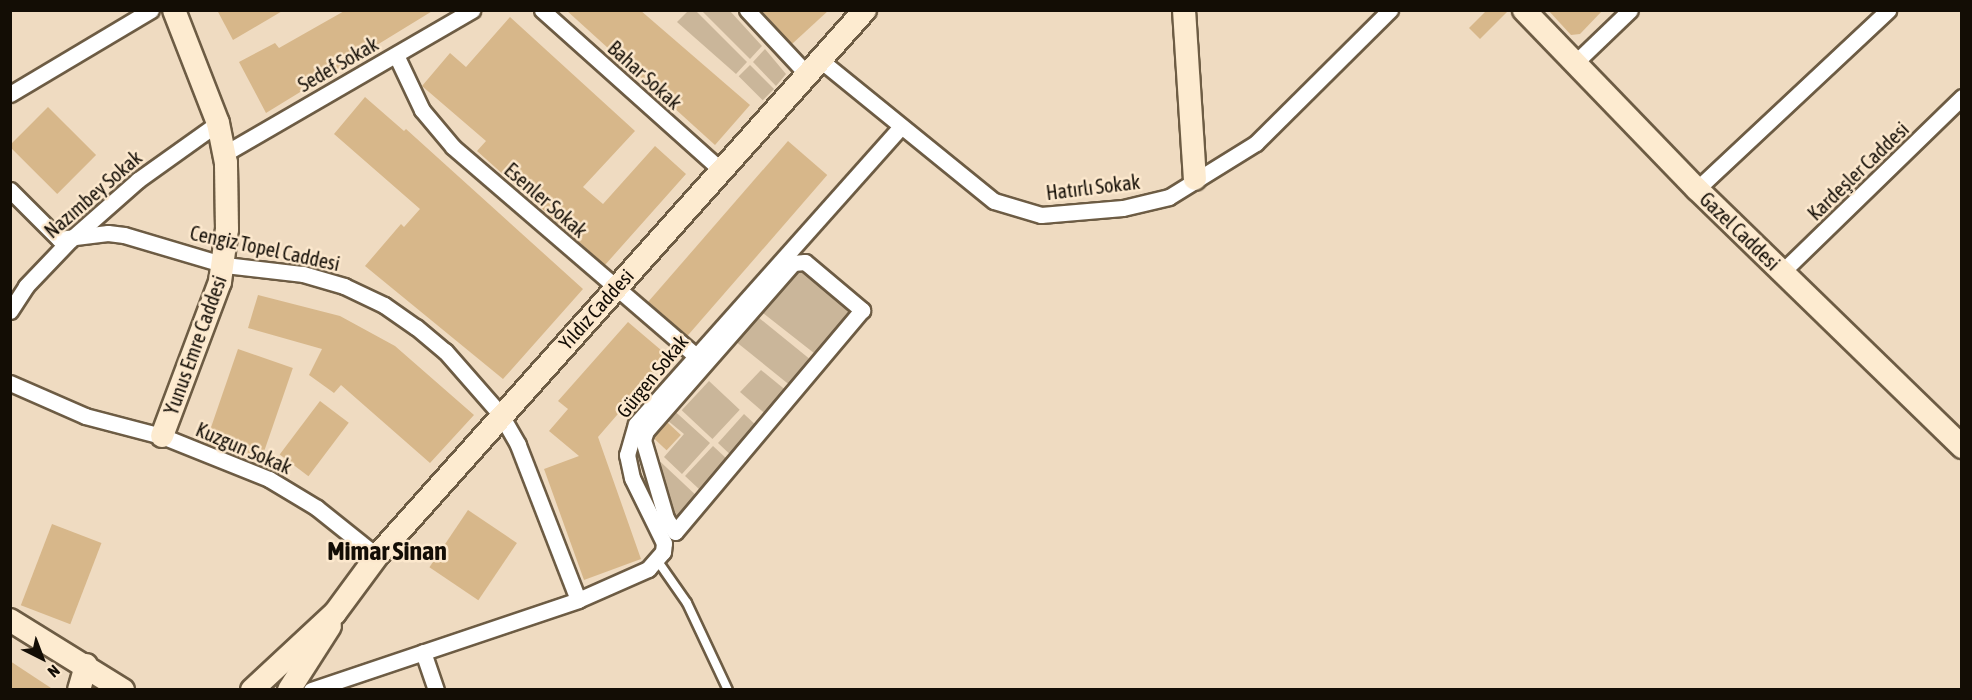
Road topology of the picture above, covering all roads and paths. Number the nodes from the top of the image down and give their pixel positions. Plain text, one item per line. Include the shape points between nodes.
1 (152, 10) edge
2 (174, 10) edge
3 (472, 10) edge
4 (542, 10) edge
5 (747, 10) edge
6 (865, 10) edge
7 (1184, 10) edge
8 (1390, 10) edge
9 (1524, 10) edge
10 (1630, 10) edge
11 (1888, 10) edge
12 (396, 55) junction
13 (1575, 63) junction
14 (812, 66) junction
15 (10, 94) edge
16 (1962, 97) edge
17 (218, 123) junction
18 (900, 128) junction
19 (225, 154) junction
20 (721, 170) junction
21 (1195, 179) junction
22 (1697, 189) junction
23 (10, 190) edge
24 (70, 240) junction
25 (225, 265) junction
26 (1782, 272) junction
27 (615, 289) junction
28 (10, 311) edge
29 (700, 359) junction
30 (10, 383) edge
31 (501, 415) junction
32 (162, 436) junction
33 (1962, 447) edge
34 (377, 556) junction
35 (657, 560) junction
36 (578, 600) junction
37 (335, 613) junction
38 (10, 620) edge
39 (423, 652) junction
40 (86, 666) junction
41 (79, 690) edge
42 (123, 690) edge
43 (252, 690) edge
44 (289, 690) edge
45 (311, 690) edge
46 (436, 690) edge
47 (729, 690) edge

1 - 15 street
2 - 17 street, Yunus Emre Caddesi
3 - 12 street, Sedef Sokak
4 - 20 street, Bahar Sokak
5 - 14 street, Hatırlı Sokak
6 - 14 street, Yıldız Caddesi
7 - 21 street
8 - 21 street, Hatırlı Sokak via 1256,143
9 - 13 street, Gazel Caddesi
10 - 13 street
11 - 22 street
12 - 19 street, Sedef Sokak
12 - 27 street, Esenler Sokak via 422,110 441,136
13 - 22 street, Gazel Caddesi
14 - 18 street, Hatırlı Sokak
14 - 20 street, Yıldız Caddesi
16 - 26 street, Kardeşler Caddesi
17 - 19 street, Yunus Emre Caddesi
17 - 24 street, Nazımbey Sokak via 154,167
18 - 21 street, Hatırlı Sokak via 994,201 1041,215 1123,208 1169,197
18 - 29 street, Gürgen Sokak
19 - 25 street, Yunus Emre Caddesi
20 - 27 street, Yıldız Caddesi
22 - 26 street, Gazel Caddesi
23 - 24 street via 47,230 59,239
24 - 25 street, Cengiz Topel Caddesi via 108,233 124,235
24 - 28 street, Nazımbey Sokak via 26,286
25 - 31 street, Cengiz Topel Caddesi via 303,274 344,286 384,305 445,351
25 - 32 street, Yunus Emre Caddesi
26 - 33 street, Gazel Caddesi
27 - 29 street, Esenler Sokak
27 - 31 street, Yıldız Caddesi
29 - 29 street via 796,262 805,262 862,307 675,532 666,518 644,436
29 - 35 street, Gürgen Sokak via 648,409 630,437 627,455 632,478 664,543
30 - 32 street, Kuzgun Sokak via 86,416
31 - 34 street, Yıldız Caddesi
31 - 36 street, Cengiz Topel Caddesi via 518,445
32 - 34 street, Kuzgun Sokak via 286,488
34 - 37 street, Yıldız Caddesi
35 - 36 street via 637,576
35 - 47 lane via 687,603
36 - 39 street
37 - 43 street, Yıldız Caddesi
37 - 44 street, Yıldız Caddesi via 319,647
38 - 40 street
39 - 45 street
39 - 46 street
40 - 41 street
40 - 42 street

